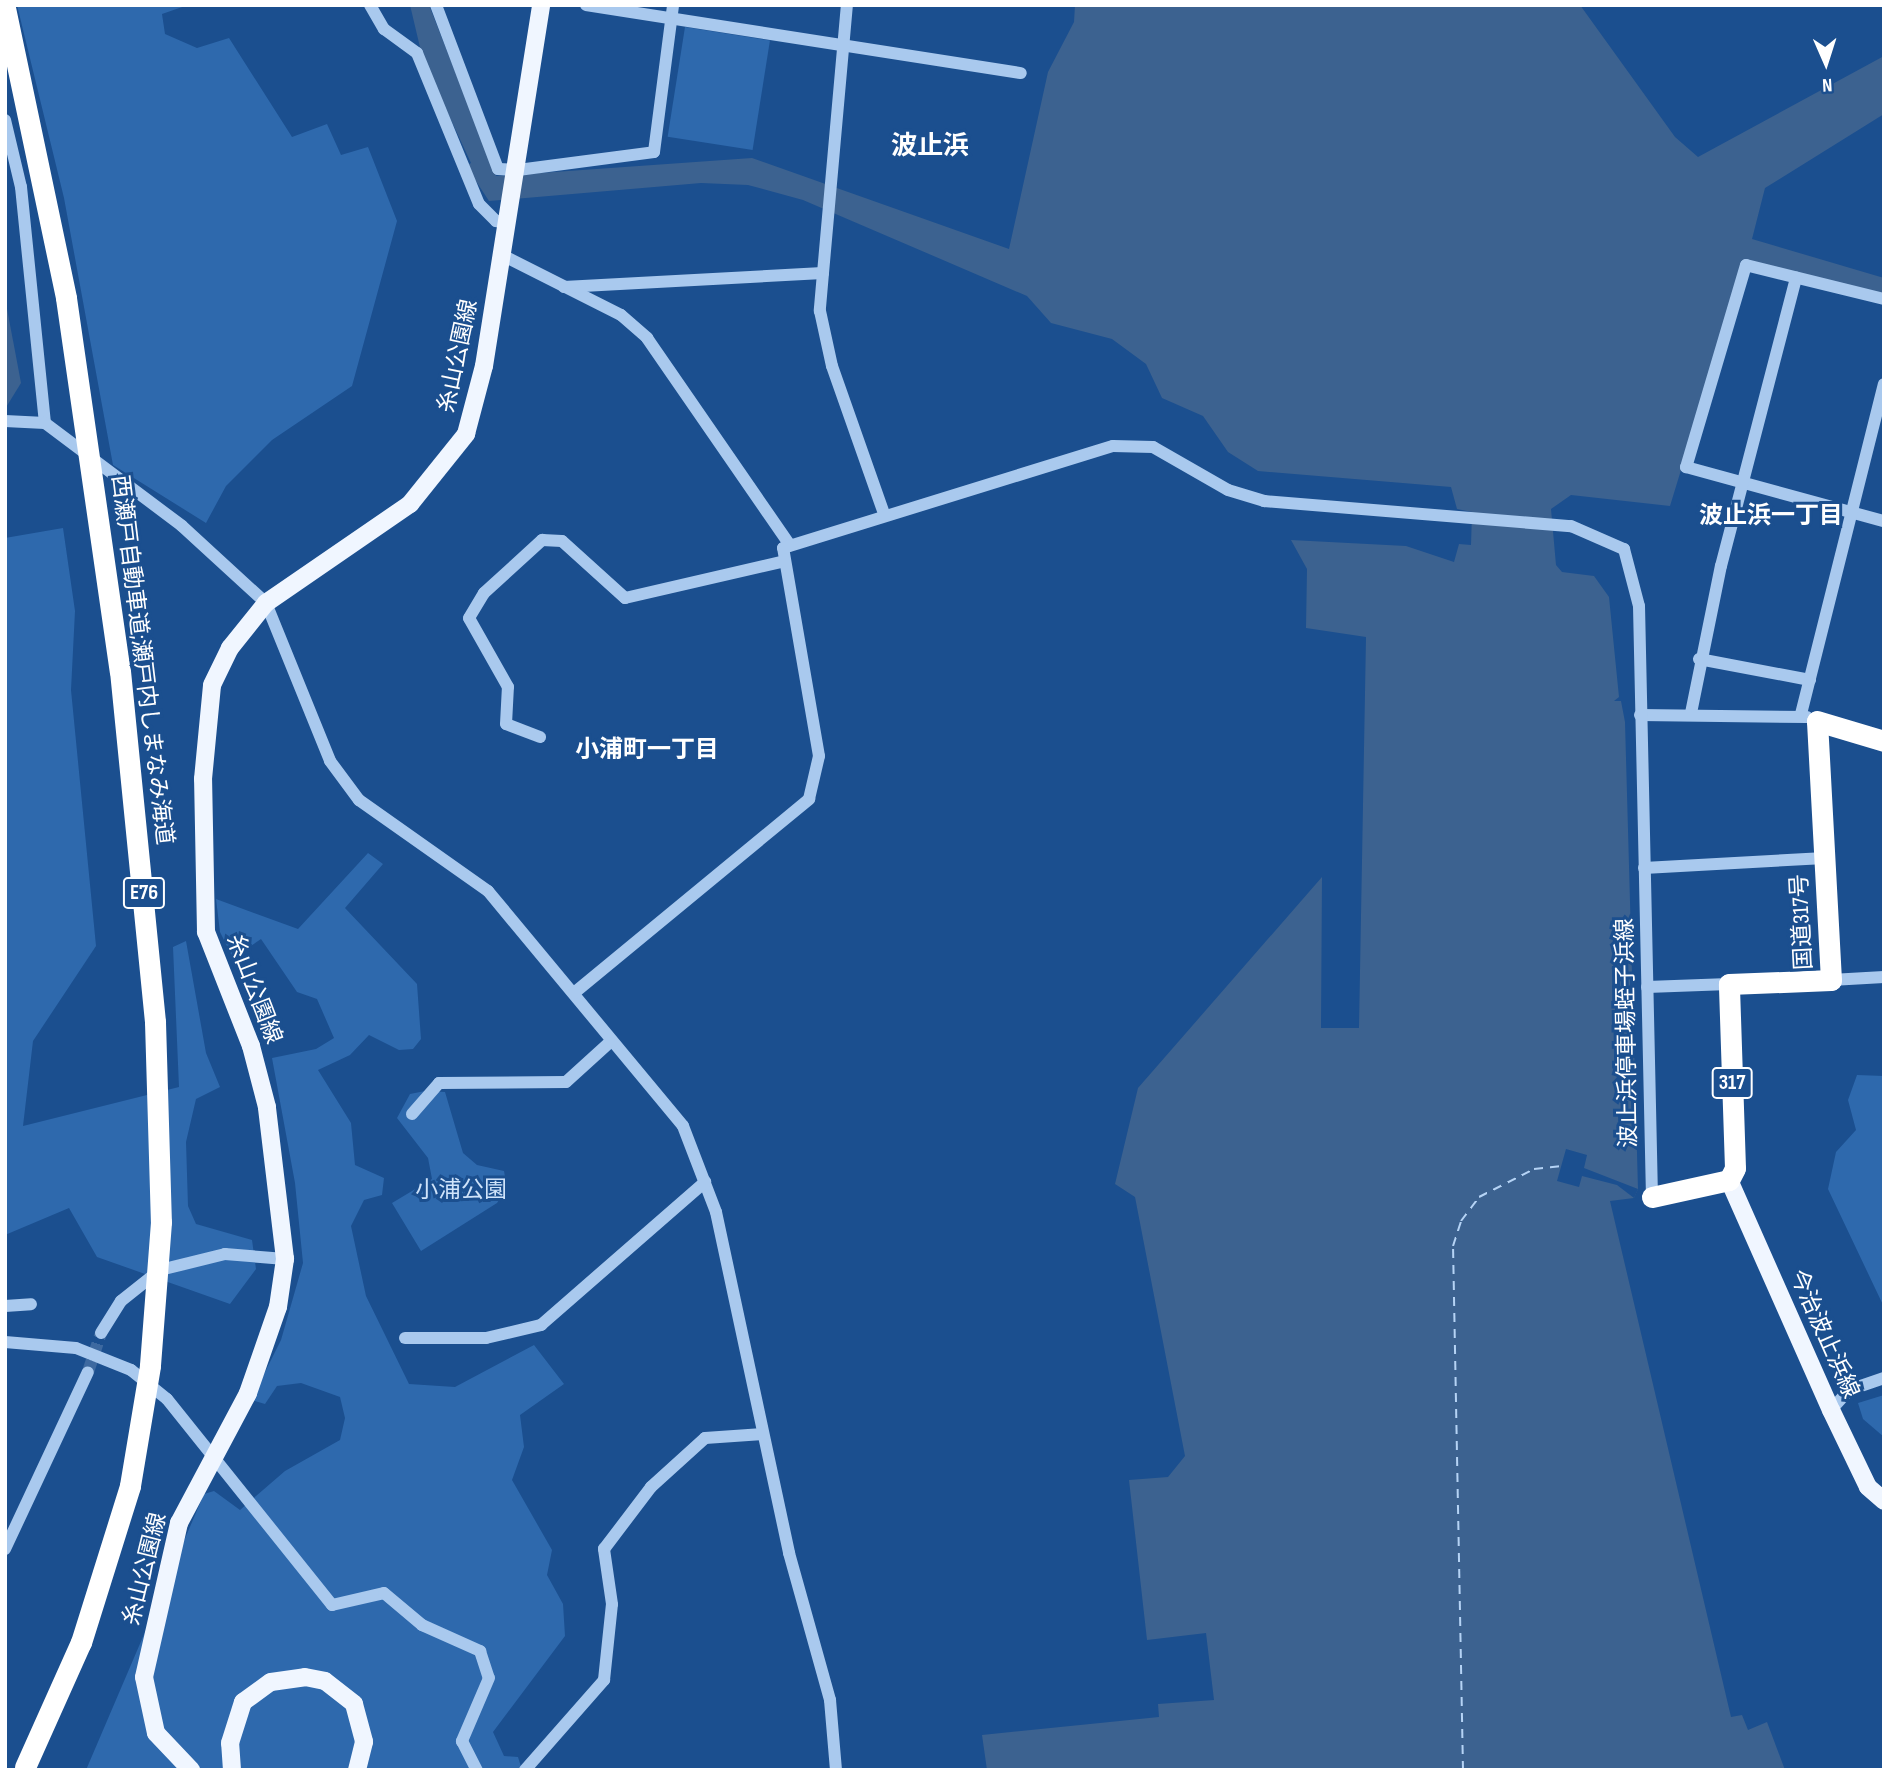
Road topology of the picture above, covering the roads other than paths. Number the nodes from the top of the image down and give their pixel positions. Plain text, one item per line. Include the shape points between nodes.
1 (370, 5) edge
2 (436, 5) edge
3 (541, 5) edge
4 (586, 5) edge
5 (847, 5) edge
6 (5, 8) edge
7 (672, 12) edge
8 (843, 44) junction
9 (1021, 73) dead end
10 (5, 120) edge
11 (518, 170) junction
12 (507, 223) junction
13 (502, 255) junction
14 (823, 273) junction
15 (1796, 278) junction
16 (565, 287) junction
17 (1884, 299) edge
18 (1884, 384) edge
19 (5, 421) edge
20 (45, 423) junction
21 (1741, 481) junction
22 (1853, 511) junction
23 (884, 514) junction
24 (1884, 521) edge
25 (790, 545) junction
26 (785, 561) junction
27 (265, 603) junction
28 (1699, 659) junction
29 (1810, 680) junction
30 (1691, 713) junction
31 (1640, 715) junction
32 (1809, 717) junction
33 (540, 737) dead end
34 (1884, 741) edge
35 (1825, 858) junction
36 (1644, 868) junction
37 (1884, 977) edge
38 (1831, 980) junction
39 (1729, 984) junction
40 (1647, 987) junction
41 (574, 993) junction
42 (609, 1043) junction
43 (412, 1114) dead end
44 (1729, 1180) junction
45 (705, 1182) junction
46 (1652, 1197) joint
47 (285, 1259) junction
48 (31, 1304) dead end
49 (5, 1306) edge
50 (102, 1333) tunnel mouth
51 (405, 1338) dead end
52 (5, 1342) edge
53 (88, 1371) tunnel mouth
54 (1884, 1378) edge
55 (1831, 1410) junction
56 (763, 1434) junction
57 (210, 1458) junction
58 (1884, 1502) edge
59 (5, 1549) edge
60 (24, 1769) edge
61 (191, 1770) edge
62 (232, 1770) edge
63 (357, 1770) edge
64 (477, 1770) edge
65 (525, 1770) edge
66 (836, 1770) edge

1 - 12 street via 384,29 418,53 479,204 496,221
2 - 11 street via 498,169
3 - 11 main road, 糸山公園線
4 - 7 street
5 - 8 street
6 - 60 highway, 西瀬戸自動車道;瀬戸内しまなみ海道 / E76, bridge via 66,298 106,562 141,864 161,1160 155,1325 130,1486 81,1642
7 - 8 street
7 - 11 street via 654,152
8 - 9 street
8 - 14 street
10 - 20 street via 20,187
11 - 12 main road, 糸山公園線
12 - 13 main road, 糸山公園線
13 - 16 street
13 - 27 main road, 糸山公園線 via 477,402 466,434 438,475 410,504
14 - 16 street
14 - 23 street via 820,311 832,366
15 - 17 street
15 - 21 street
15 - 21 street via 1746,265 1686,467
16 - 25 street via 621,315 647,338
18 - 22 street
19 - 20 street
20 - 27 street via 182,526
21 - 22 street
21 - 28 street
22 - 24 street
22 - 29 street
23 - 25 street, 波止浜停車場蛭子浜線
23 - 31 street, 波止浜停車場蛭子浜線 via 1113,446 1153,447 1228,490 1264,501 1591,530 1625,549 1632,561 1645,690
25 - 26 street via 783,548
26 - 33 street via 625,598 562,541 542,540 484,593 469,618 508,687 506,724
26 - 41 street via 818,755 809,799
27 - 41 street via 330,761 359,800 488,891
27 - 47 main road, 糸山公園線 via 212,685 202,877 206,932 251,1046 267,1107
28 - 29 street
28 - 30 street
29 - 32 street
30 - 31 street
30 - 32 street
31 - 36 street, 波止浜停車場蛭子浜線
32 - 34 highway
32 - 35 highway, 国道317号
35 - 36 street
35 - 38 highway, 国道317号
36 - 40 street, 波止浜停車場蛭子浜線
37 - 38 street
38 - 39 highway, 国道317号
39 - 40 street
39 - 44 highway, 317 via 1735,1168
40 - 46 street, 波止浜停車場蛭子浜線
41 - 42 street
42 - 43 street via 566,1082 439,1083
42 - 45 street via 683,1126
44 - 46 highway
44 - 55 main road, 今治波止浜線
45 - 51 street via 541,1325 486,1338
45 - 56 street
47 - 50 street via 225,1254 160,1270 121,1301
47 - 57 main road, 糸山公園線 via 263,1355 235,1421
48 - 49 street
52 - 57 street via 76,1348 131,1370 167,1399
53 - 59 street
54 - 55 street via 1849,1390
55 - 58 main road, 今治波止浜線 via 1868,1487
56 - 65 street via 705,1438 651,1487 604,1549 612,1604 604,1680
56 - 66 street via 830,1700
57 - 61 main road, 糸山公園線 via 164,1570 144,1677 156,1733
57 - 64 street via 332,1605 384,1593 422,1625 480,1651 489,1678 462,1741
62 - 63 main road via 230,1743 243,1703 286,1677 325,1681 354,1704 364,1742

